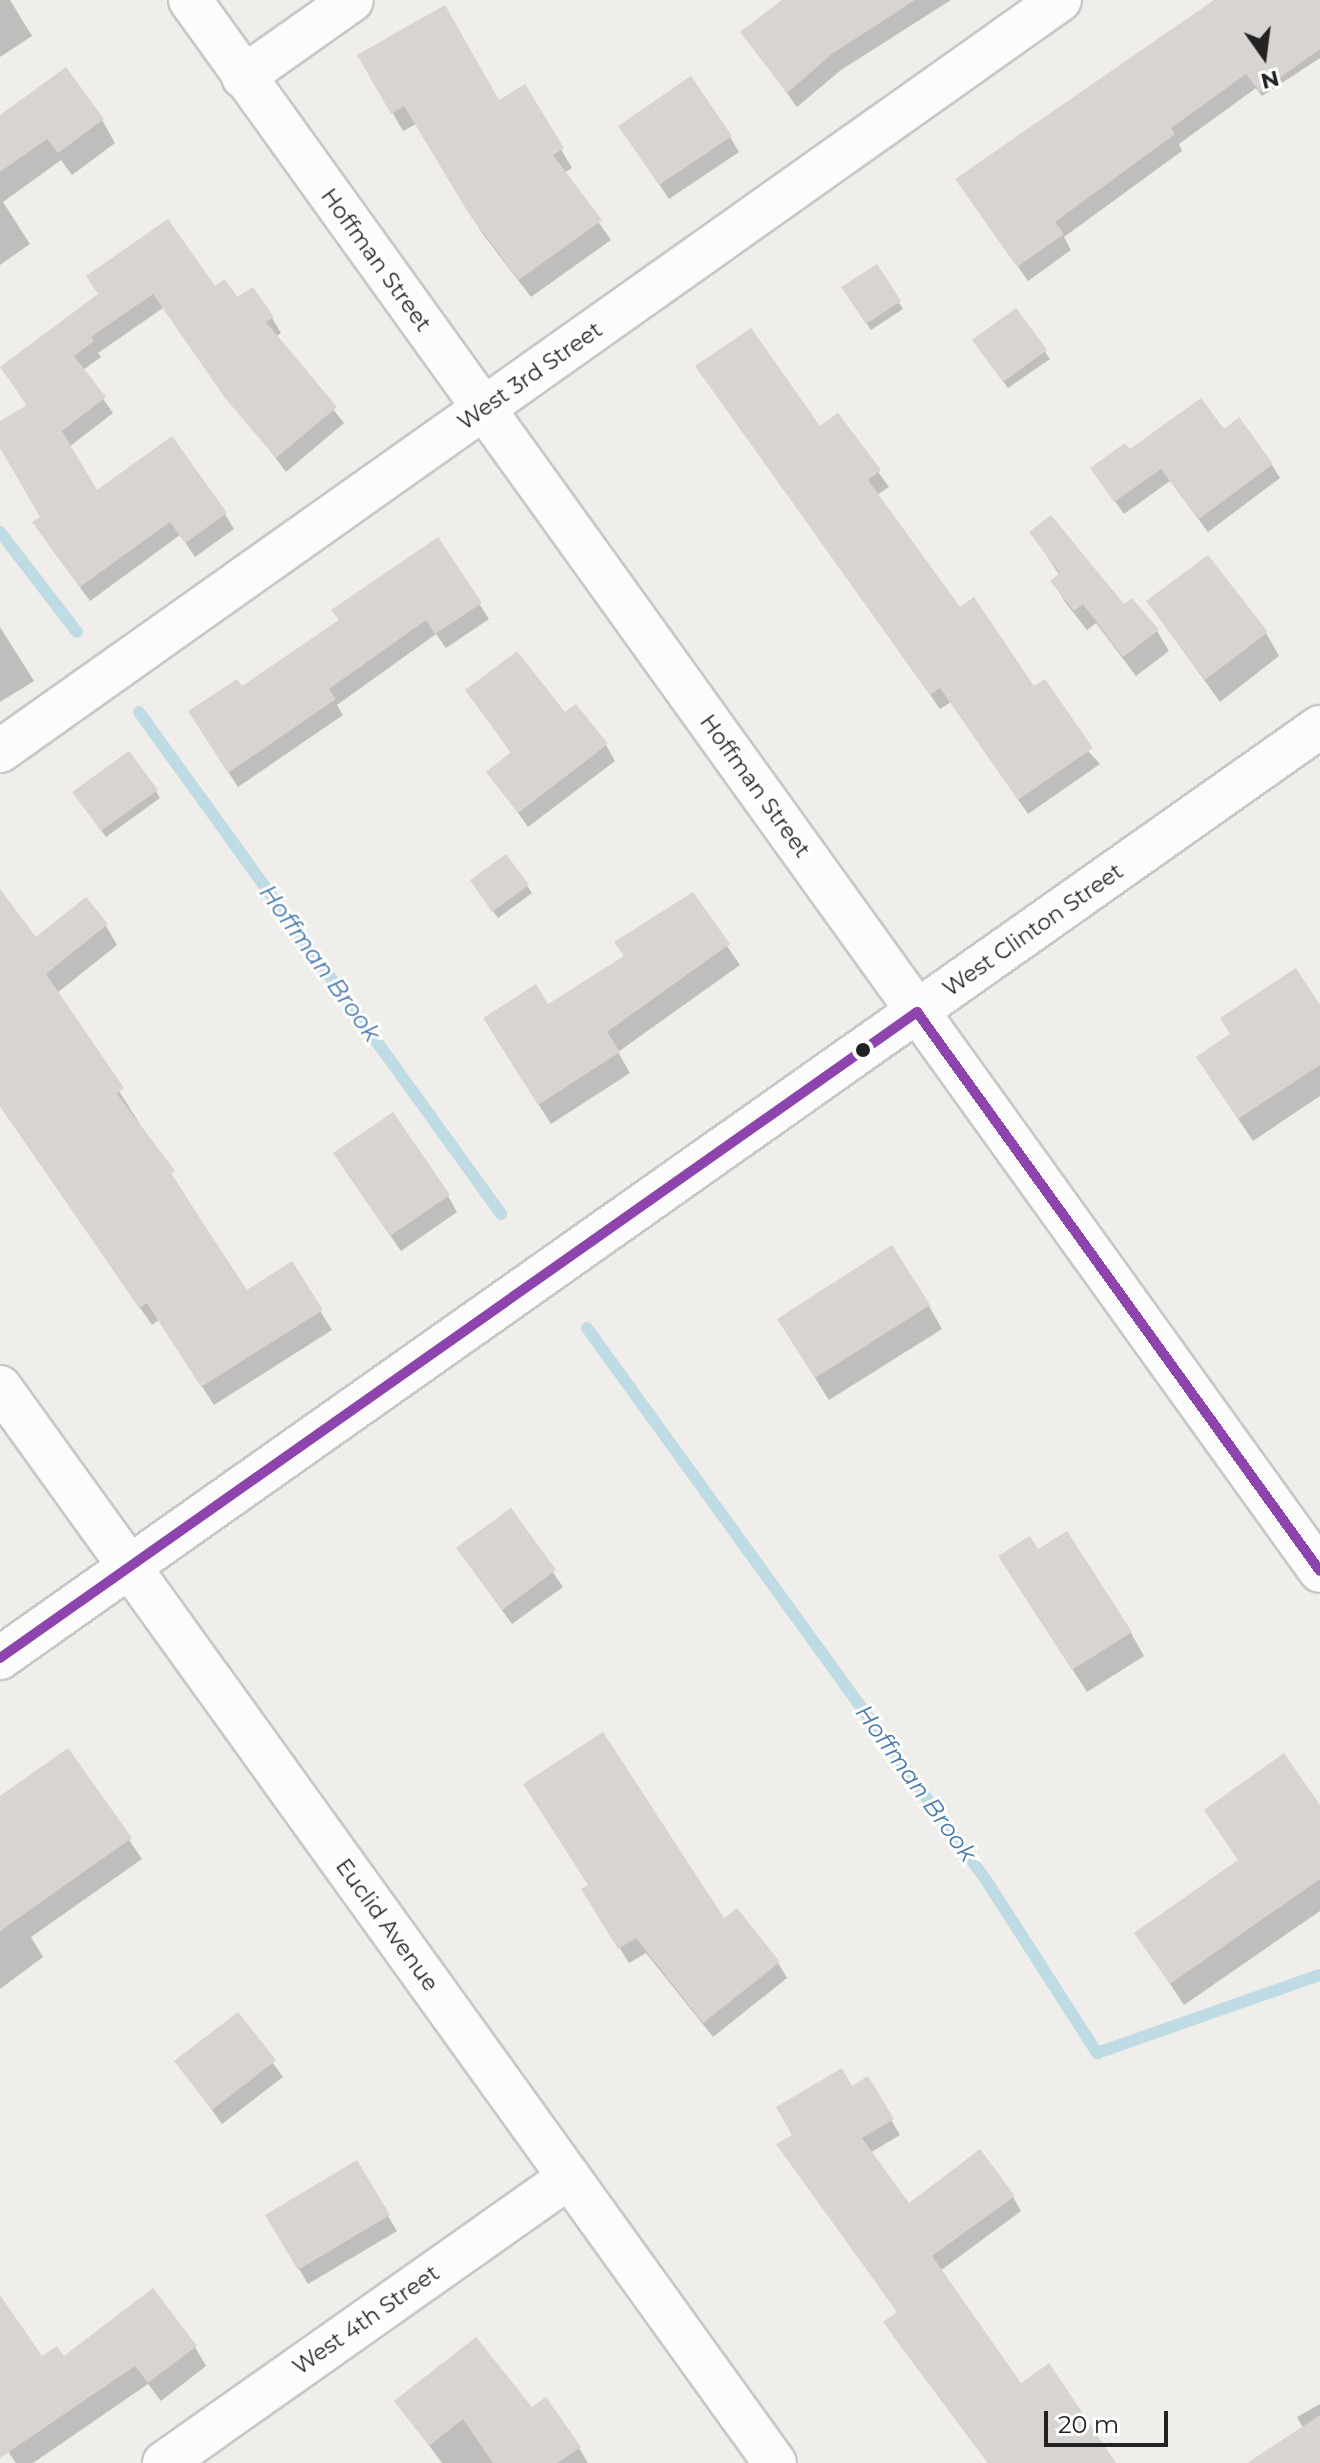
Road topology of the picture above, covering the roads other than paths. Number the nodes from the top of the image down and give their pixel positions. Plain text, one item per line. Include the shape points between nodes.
1 (190, 0) edge
2 (352, 0) edge
3 (1060, 0) edge
4 (243, 77) junction
5 (484, 408) junction
6 (1320, 727) edge
7 (0, 751) edge
8 (917, 1012) junction
9 (0, 1387) edge
10 (129, 1567) junction
11 (1320, 1571) edge
12 (0, 1658) edge
13 (569, 2177) junction
14 (164, 2463) edge
15 (775, 2463) edge

1 - 4 street, Hoffman Street
2 - 4 street
3 - 5 street, West 3rd Street
4 - 5 street, Hoffman Street
5 - 7 street, West 3rd Street
5 - 8 street, Hoffman Street
6 - 8 street, West Clinton Street
8 - 10 street, West Clinton Street
8 - 11 street, Hoffman Street
9 - 10 street, Euclid Avenue
10 - 12 street, West Clinton Street
10 - 13 street, Euclid Avenue
13 - 14 street, West 4th Street
13 - 15 street, Euclid Avenue

